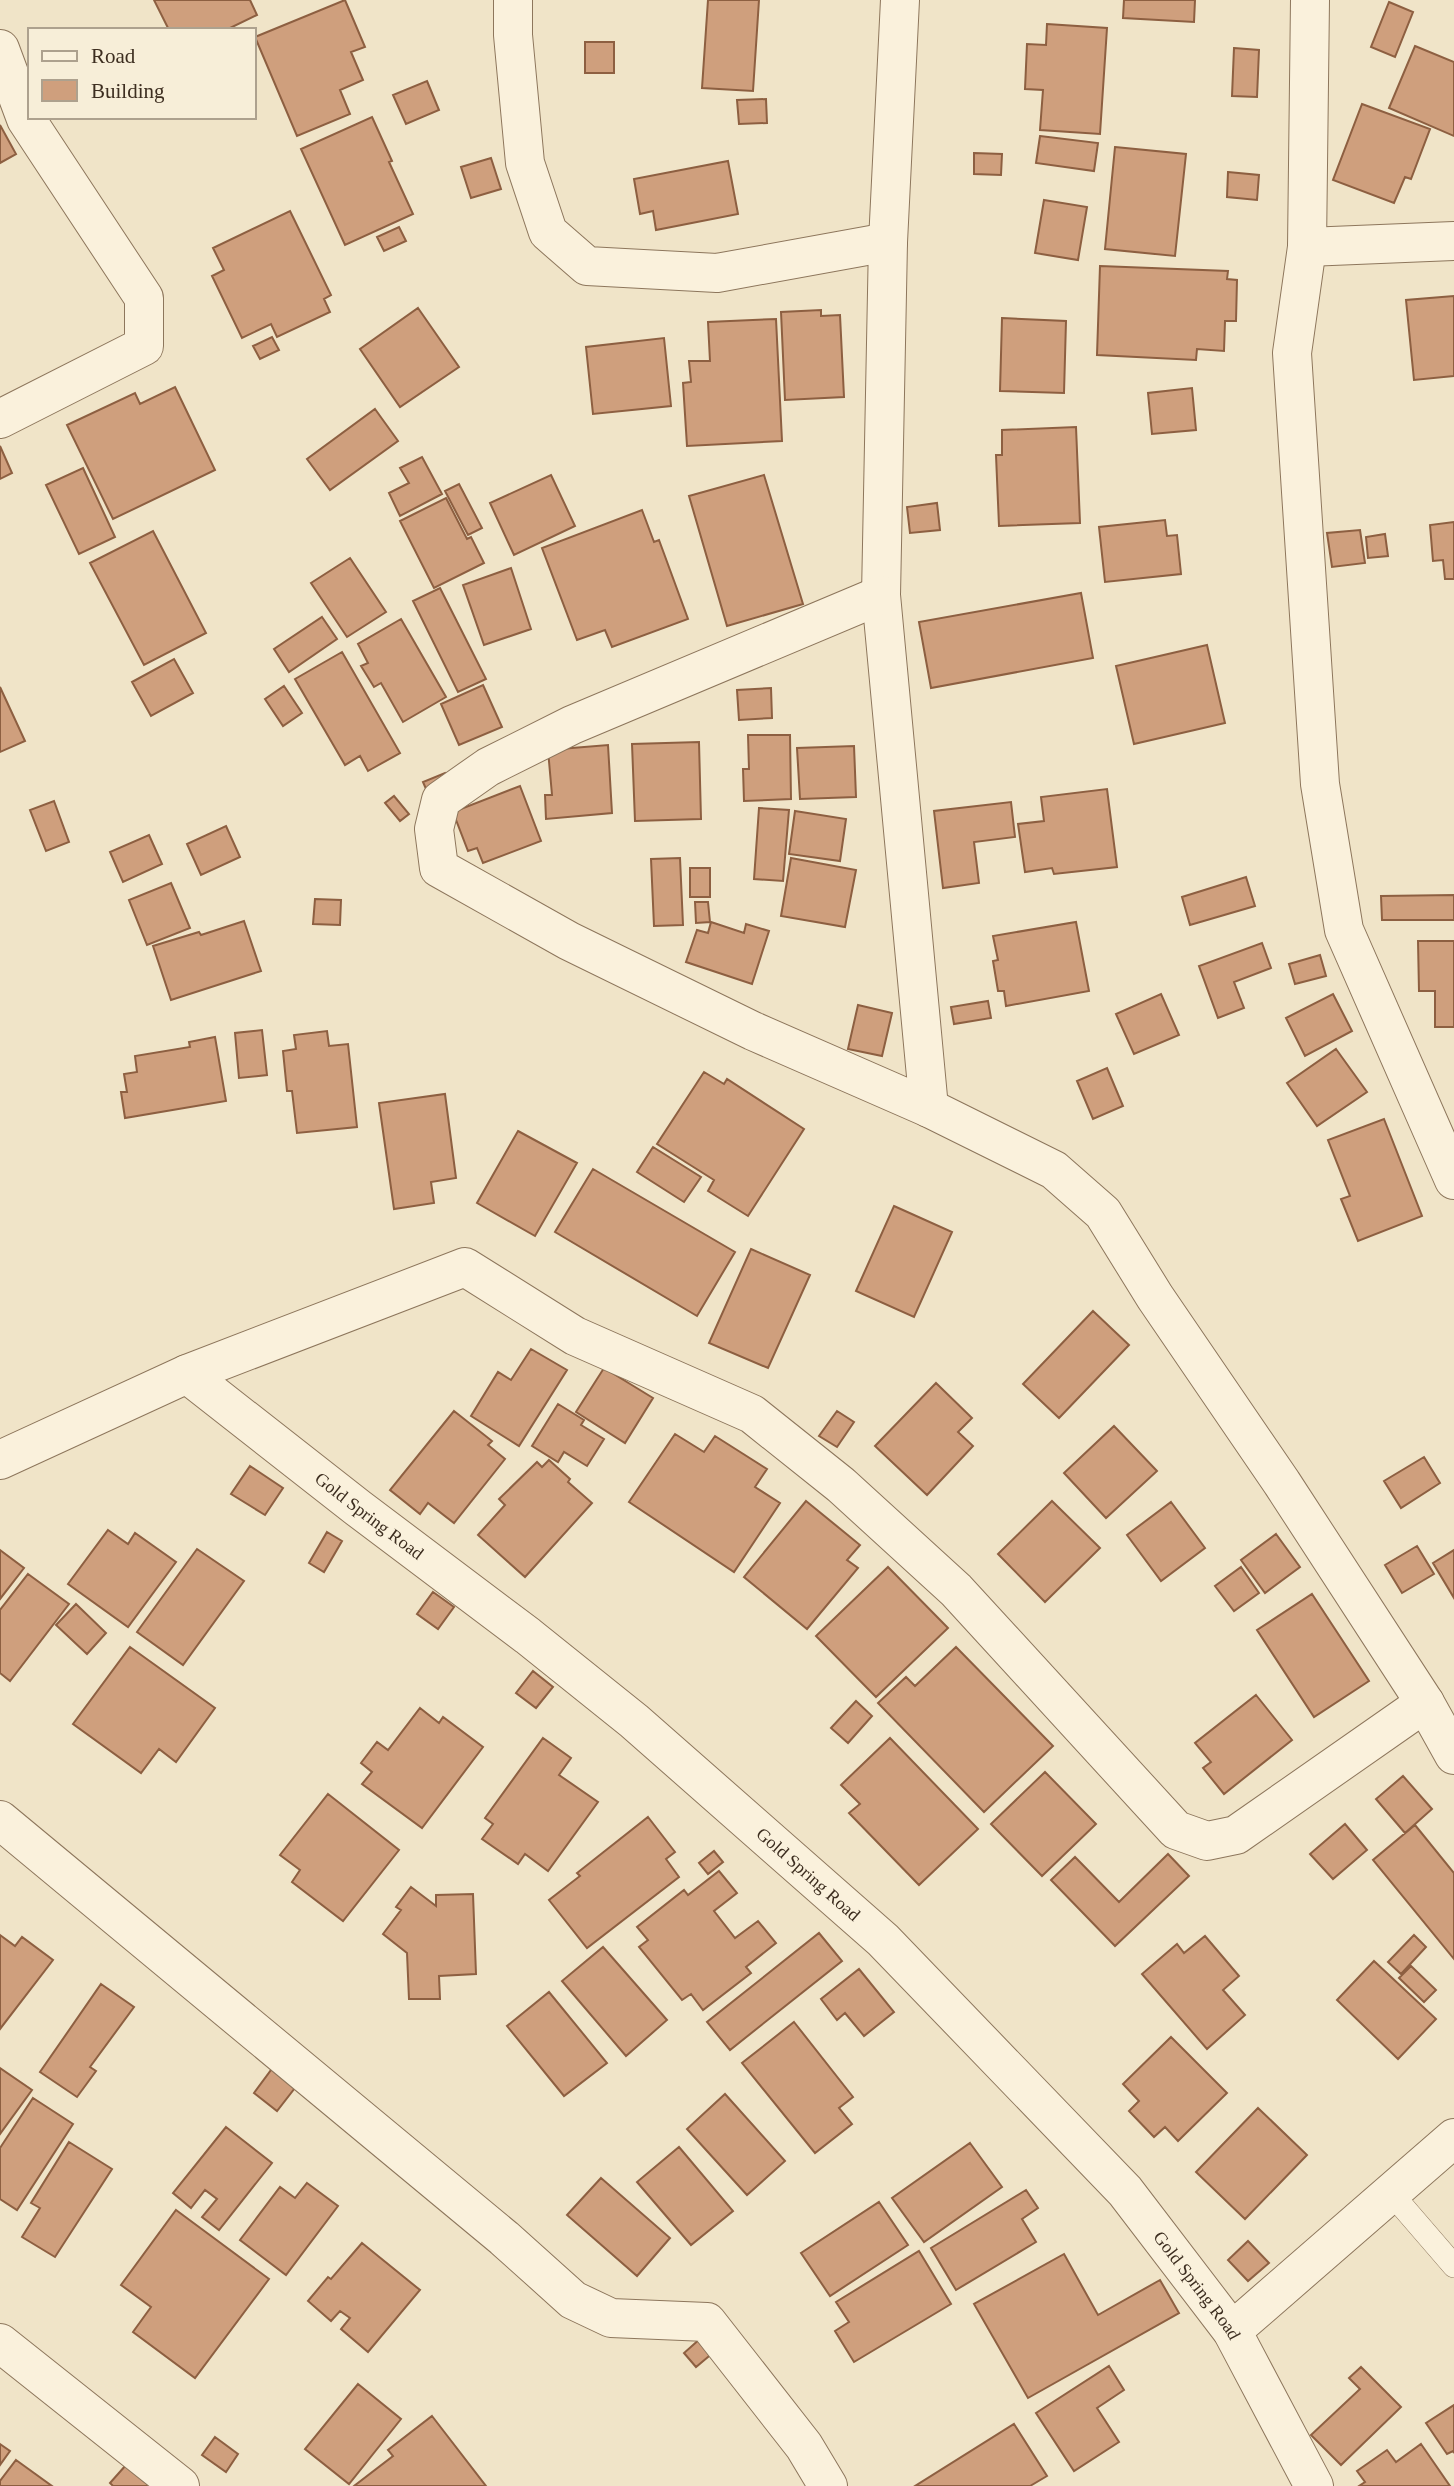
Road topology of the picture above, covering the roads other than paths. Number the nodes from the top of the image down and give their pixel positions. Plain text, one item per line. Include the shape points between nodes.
1 (513, 0) edge
2 (900, 0) edge
3 (1310, 0) edge
4 (0, 49) edge
5 (1454, 241) edge
6 (888, 242) junction
7 (1307, 247) junction
8 (0, 419) edge
9 (881, 595) junction
10 (929, 1108) junction
11 (1454, 1180) edge
12 (187, 1374) junction
13 (0, 1460) edge
14 (1425, 1703) junction
15 (1454, 1755) edge
16 (0, 1820) edge
17 (1454, 2138) edge
18 (1391, 2193) junction
19 (1454, 2266) edge
20 (1232, 2331) junction
21 (0, 2343) edge
22 (180, 2486) edge
23 (828, 2486) edge
24 (1314, 2486) edge

1 - 6 street via 525,163 548,232 587,266 718,273
2 - 6 street
3 - 7 street
4 - 8 street via 26,118 144,298 144,345
5 - 7 street
6 - 9 street
7 - 11 street via 1292,353 1320,784 1344,930
9 - 10 street
9 - 10 street via 572,725 488,767 441,800 434,829 439,869 569,941 741,1026
10 - 14 street via 1054,1170 1103,1213
12 - 13 street
12 - 14 street via 465,1267 575,1336 752,1414 841,1485 956,1590 1176,1830 1207,1842 1236,1835
12 - 20 street, Gold Spring Road via 634,1721 883,1940 1125,2190
14 - 15 street
16 - 23 street via 573,2300 611,2318 706,2322 804,2446
17 - 18 street
18 - 19 lane
18 - 20 street
20 - 24 street, Gold Spring Road
21 - 22 street

